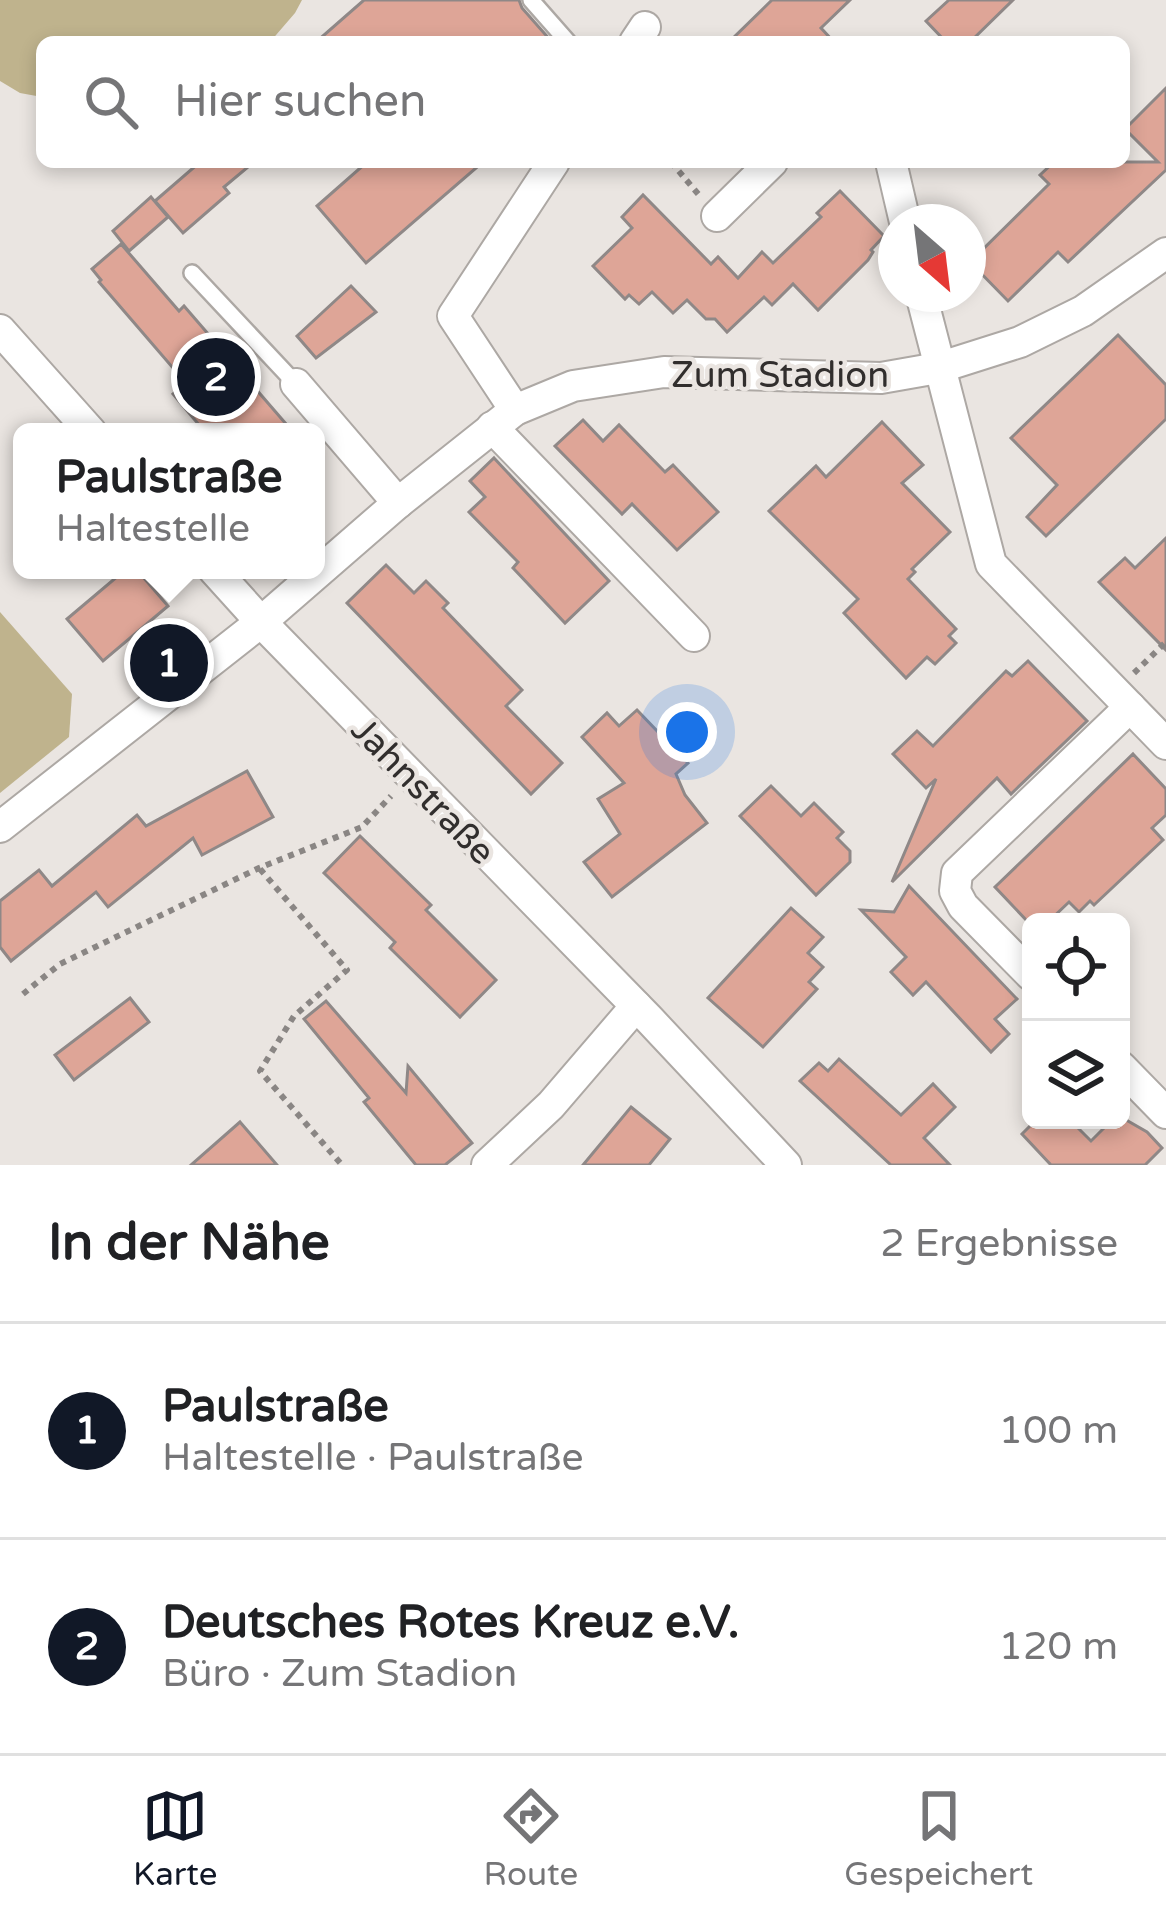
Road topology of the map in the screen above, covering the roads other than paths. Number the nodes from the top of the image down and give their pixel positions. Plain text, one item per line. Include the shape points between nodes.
1 (531, 0) edge
2 (563, 36) edge
3 (550, 168) edge
4 (766, 168) edge
5 (892, 168) edge
6 (901, 204) edge
7 (717, 216) road end
8 (1166, 254) edge
9 (192, 273) dead end
10 (925, 312) edge
11 (0, 330) edge
12 (938, 368) junction
13 (296, 384) joint
14 (504, 419) junction
15 (83, 423) edge
16 (398, 503) junction
17 (325, 566) edge
18 (222, 579) edge
19 (311, 579) edge
20 (261, 622) junction
21 (694, 636) dead end
22 (1122, 699) junction
23 (1166, 745) edge
24 (0, 827) edge
25 (1022, 966) edge
26 (636, 1006) junction
27 (1130, 1076) edge
28 (1166, 1113) edge
29 (487, 1165) edge
30 (785, 1165) edge

1 - 2 lane
3 - 14 street via 453,316
4 - 7 street
5 - 6 street
8 - 12 street, Zum Stadion via 1020,343
9 - 13 lane
10 - 12 street
11 - 15 street
12 - 14 street, Zum Stadion via 881,378 664,373 573,386
12 - 22 street via 991,564
13 - 16 street
14 - 16 street, Zum Stadion
14 - 21 street
16 - 17 street, Zum Stadion
18 - 20 street, Jahnstraße
19 - 20 street, Zum Stadion
20 - 24 street, Zum Stadion
20 - 26 street, Jahnstraße
22 - 23 street
22 - 25 street via 957,873 963,906
26 - 29 street
26 - 30 street, Jahnstraße
27 - 28 street

